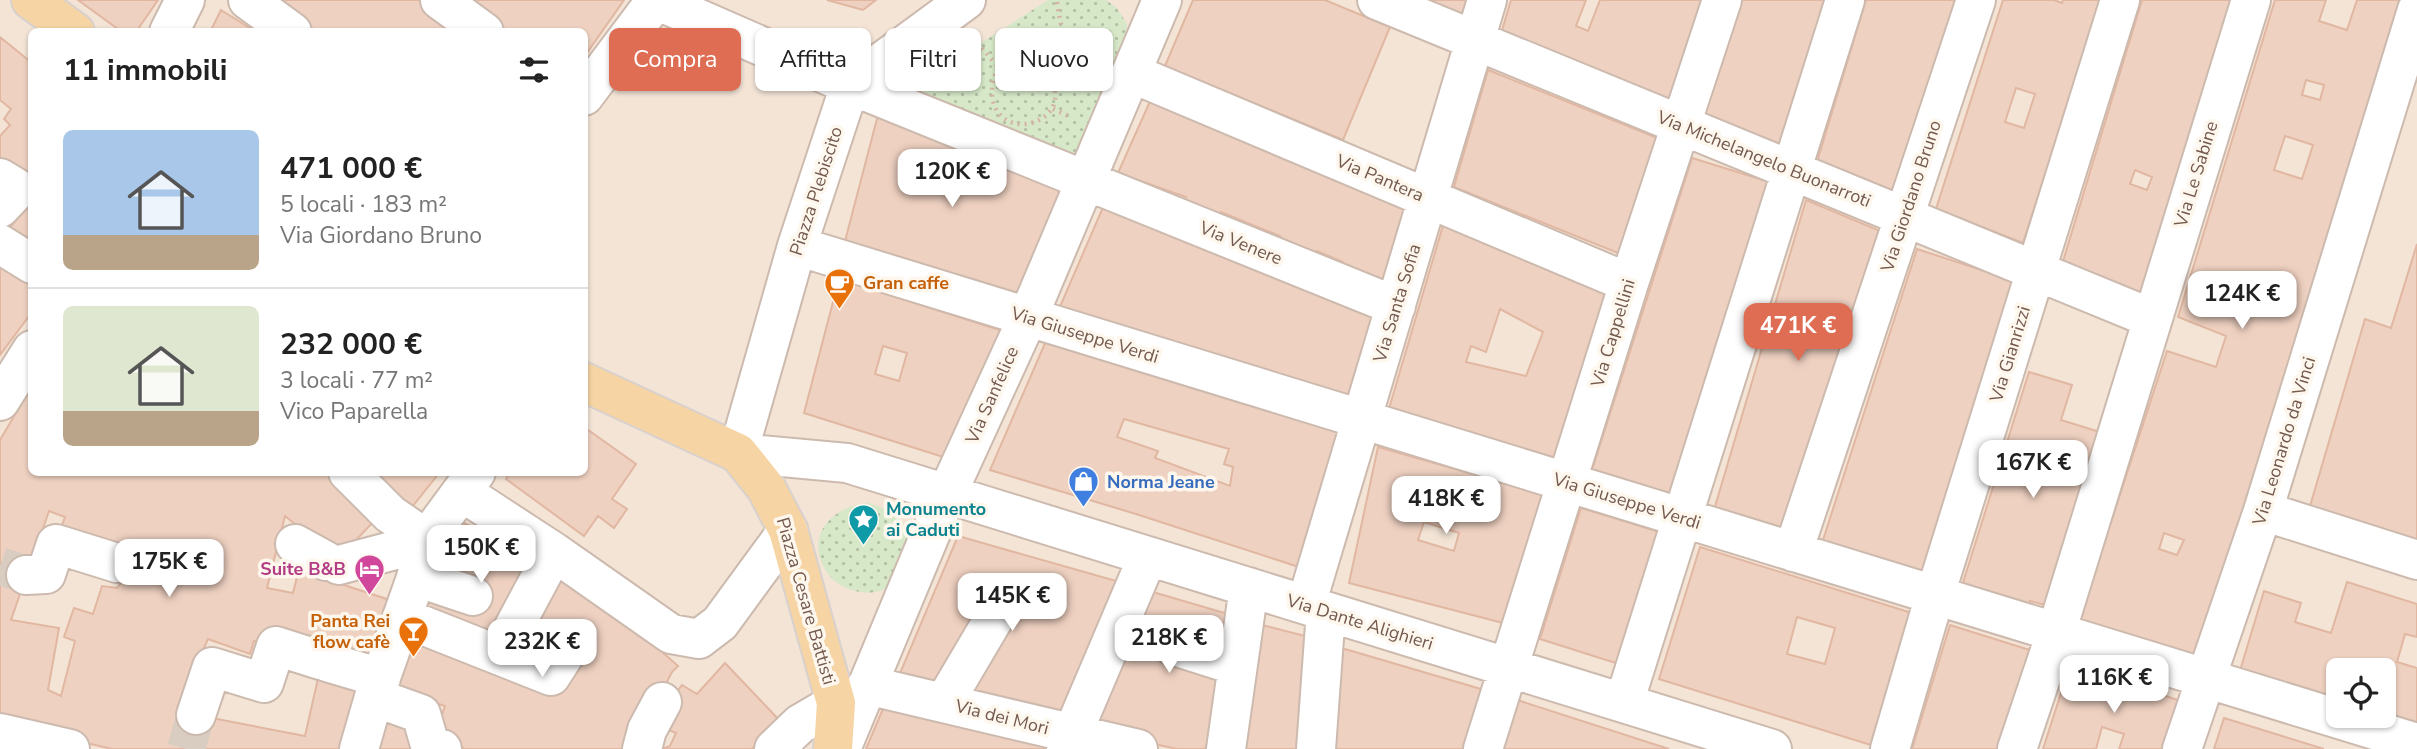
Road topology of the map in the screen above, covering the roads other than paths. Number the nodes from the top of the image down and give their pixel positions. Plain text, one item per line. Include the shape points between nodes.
1 (31, 0) edge
2 (185, 0) edge
3 (248, 0) edge
4 (440, 0) edge
5 (656, 0) edge
6 (966, 0) edge
7 (1162, 0) edge
8 (1377, 0) edge
9 (1487, 0) edge
10 (1722, 0) edge
11 (1976, 0) edge
12 (2120, 0) edge
13 (2251, 0) edge
14 (1842, 10) edge
15 (2417, 10) edge
16 (70, 28) edge
17 (171, 28) edge
18 (286, 28) edge
19 (478, 28) edge
20 (1475, 40) junction
21 (755, 43) edge
22 (1117, 67) junction
23 (871, 70) edge
24 (588, 91) edge
25 (848, 91) edge
26 (865, 91) edge
27 (1681, 125) junction
28 (1791, 170) junction
29 (0, 178) edge
30 (1086, 180) junction
31 (1428, 198) junction
32 (0, 208) edge
33 (1904, 217) junction
34 (0, 244) edge
35 (797, 246) junction
36 (28, 262) edge
37 (2036, 271) junction
38 (1629, 283) junction
39 (1395, 306) junction
40 (1028, 317) junction
41 (2151, 318) junction
42 (28, 356) edge
43 (588, 384) edge
44 (0, 401) edge
45 (1362, 420) junction
46 (738, 453) junction
47 (352, 476) edge
48 (469, 482) edge
49 (1567, 482) junction
50 (947, 494) junction
51 (2263, 511) junction
52 (1683, 518) junction
53 (788, 530) junction
54 (429, 541) junction
55 (554, 552) junction
56 (1793, 552) junction
57 (320, 556) dead end
58 (1148, 556) junction
59 (2417, 560) edge
60 (117, 563) dead end
61 (26, 575) dead end
62 (416, 577) junction
63 (1248, 587) junction
64 (473, 596) dead end
65 (1935, 596) junction
66 (1003, 603) dead end
67 (1316, 608) junction
68 (402, 617) junction
69 (2056, 633) junction
70 (1171, 645) dead end
71 (567, 651) dead end
72 (499, 655) junction
73 (1237, 666) junction
74 (1509, 668) junction
75 (2206, 678) junction
76 (377, 688) junction
77 (851, 694) junction
78 (662, 702) dead end
79 (944, 703) junction
80 (1624, 704) junction
81 (196, 715) tunnel mouth
82 (0, 733) edge
83 (1711, 740) edge
84 (1069, 742) edge
85 (2417, 743) edge
86 (69, 749) edge
87 (359, 749) edge
88 (442, 749) edge
89 (642, 749) edge
90 (774, 749) edge
91 (833, 749) edge
92 (841, 749) edge
93 (1138, 749) edge
94 (1226, 749) edge
95 (1316, 749) edge
96 (1483, 749) edge
97 (1772, 749) edge
98 (1890, 749) edge
99 (2017, 749) edge
100 (2182, 749) edge

1 - 16 main road
2 - 17 street
3 - 18 street
4 - 19 street
5 - 21 street
5 - 24 street
6 - 23 street
7 - 22 street, Via Sanfelice
8 - 20 street, Via Michelangelo Buonarroti
9 - 20 street, Via Santa Sofia
10 - 27 street, Via Cappellini
11 - 33 street, Via Giordano Bruno
12 - 37 street, Via Gianrizzi
13 - 41 street, Via Le Sabine
14 - 28 street
15 - 51 street, Via Leonardo da Vinci
20 - 27 street, Via Michelangelo Buonarroti
20 - 31 street, Via Santa Sofia
22 - 30 street, Via Sanfelice
22 - 31 street, Via Pantera
25 - 35 street, Piazza Plebiscito
26 - 30 street, Via Venere
27 - 28 street, Via Michelangelo Buonarroti
27 - 38 street, Via Cappellini
28 - 33 street, Via Michelangelo Buonarroti
28 - 52 street
29 - 32 street via 18,189
30 - 39 street, Via Venere
30 - 40 street, Via Sanfelice
31 - 38 street, Via Pantera
31 - 39 street, Via Santa Sofia
33 - 37 street, Via Michelangelo Buonarroti
33 - 56 street, Via Giordano Bruno
34 - 36 street
35 - 40 street, Via Giuseppe Verdi
35 - 46 street, Piazza Plebiscito
37 - 41 street, Via Michelangelo Buonarroti
37 - 65 street, Via Gianrizzi
38 - 49 street, Via Cappellini
39 - 45 street, Via Santa Sofia
40 - 45 street, Via Giuseppe Verdi
40 - 50 street, Via Sanfelice
41 - 69 street, Via Le Sabine
42 - 44 street
43 - 46 main road
45 - 49 street, Via Giuseppe Verdi
45 - 67 street, Via Santa Sofia
46 - 50 street via 846,463
46 - 53 main road, Piazza Cesare Battisti via 766,488
47 - 54 street via 390,514
48 - 54 street
48 - 55 street
49 - 52 street, Via Giuseppe Verdi
49 - 74 street, Via Cappellini
50 - 58 street, Via Dante Alighieri
50 - 77 street, Piazza Cesare Battisti
51 - 59 street
51 - 75 street, Via Leonardo da Vinci
52 - 56 street, Via Giuseppe Verdi
52 - 80 street
53 - 55 street via 693,654
53 - 77 main road, Piazza Cesare Battisti
54 - 57 street
54 - 62 street
55 - 72 street
56 - 65 street, Via Giuseppe Verdi
58 - 63 street, Via Dante Alighieri
58 - 84 street
60 - 61 street via 56,544 47,574
62 - 64 street
62 - 68 street
63 - 67 street, Via Dante Alighieri
63 - 73 street
65 - 69 street, Via Giuseppe Verdi
65 - 98 street, Via Gianrizzi
66 - 79 street
67 - 74 street, Via Dante Alighieri
67 - 95 street, Via Santa Sofia
68 - 72 street
68 - 76 street
69 - 75 street, Via Giuseppe Verdi
69 - 99 street, Via Le Sabine
70 - 73 street
71 - 72 street via 551,676
73 - 94 street
74 - 80 street, Via Dante Alighieri
74 - 96 street, Via Cappellini
75 - 85 street, Via Giuseppe Verdi
75 - 100 street, Via Leonardo da Vinci
76 - 81 street via 323,661 276,646 264,683 212,667
76 - 87 street
76 - 88 street via 421,714 430,745
77 - 79 street, Via dei Mori
77 - 90 street via 800,724
77 - 91 main road, Piazza Cesare Battisti
77 - 92 street, Piazza Cesare Battisti
78 - 89 street
79 - 84 street, Via dei Mori
80 - 83 street, Via Dante Alighieri
82 - 86 street
83 - 97 street, Via Dante Alighieri
84 - 93 street, Via dei Mori

